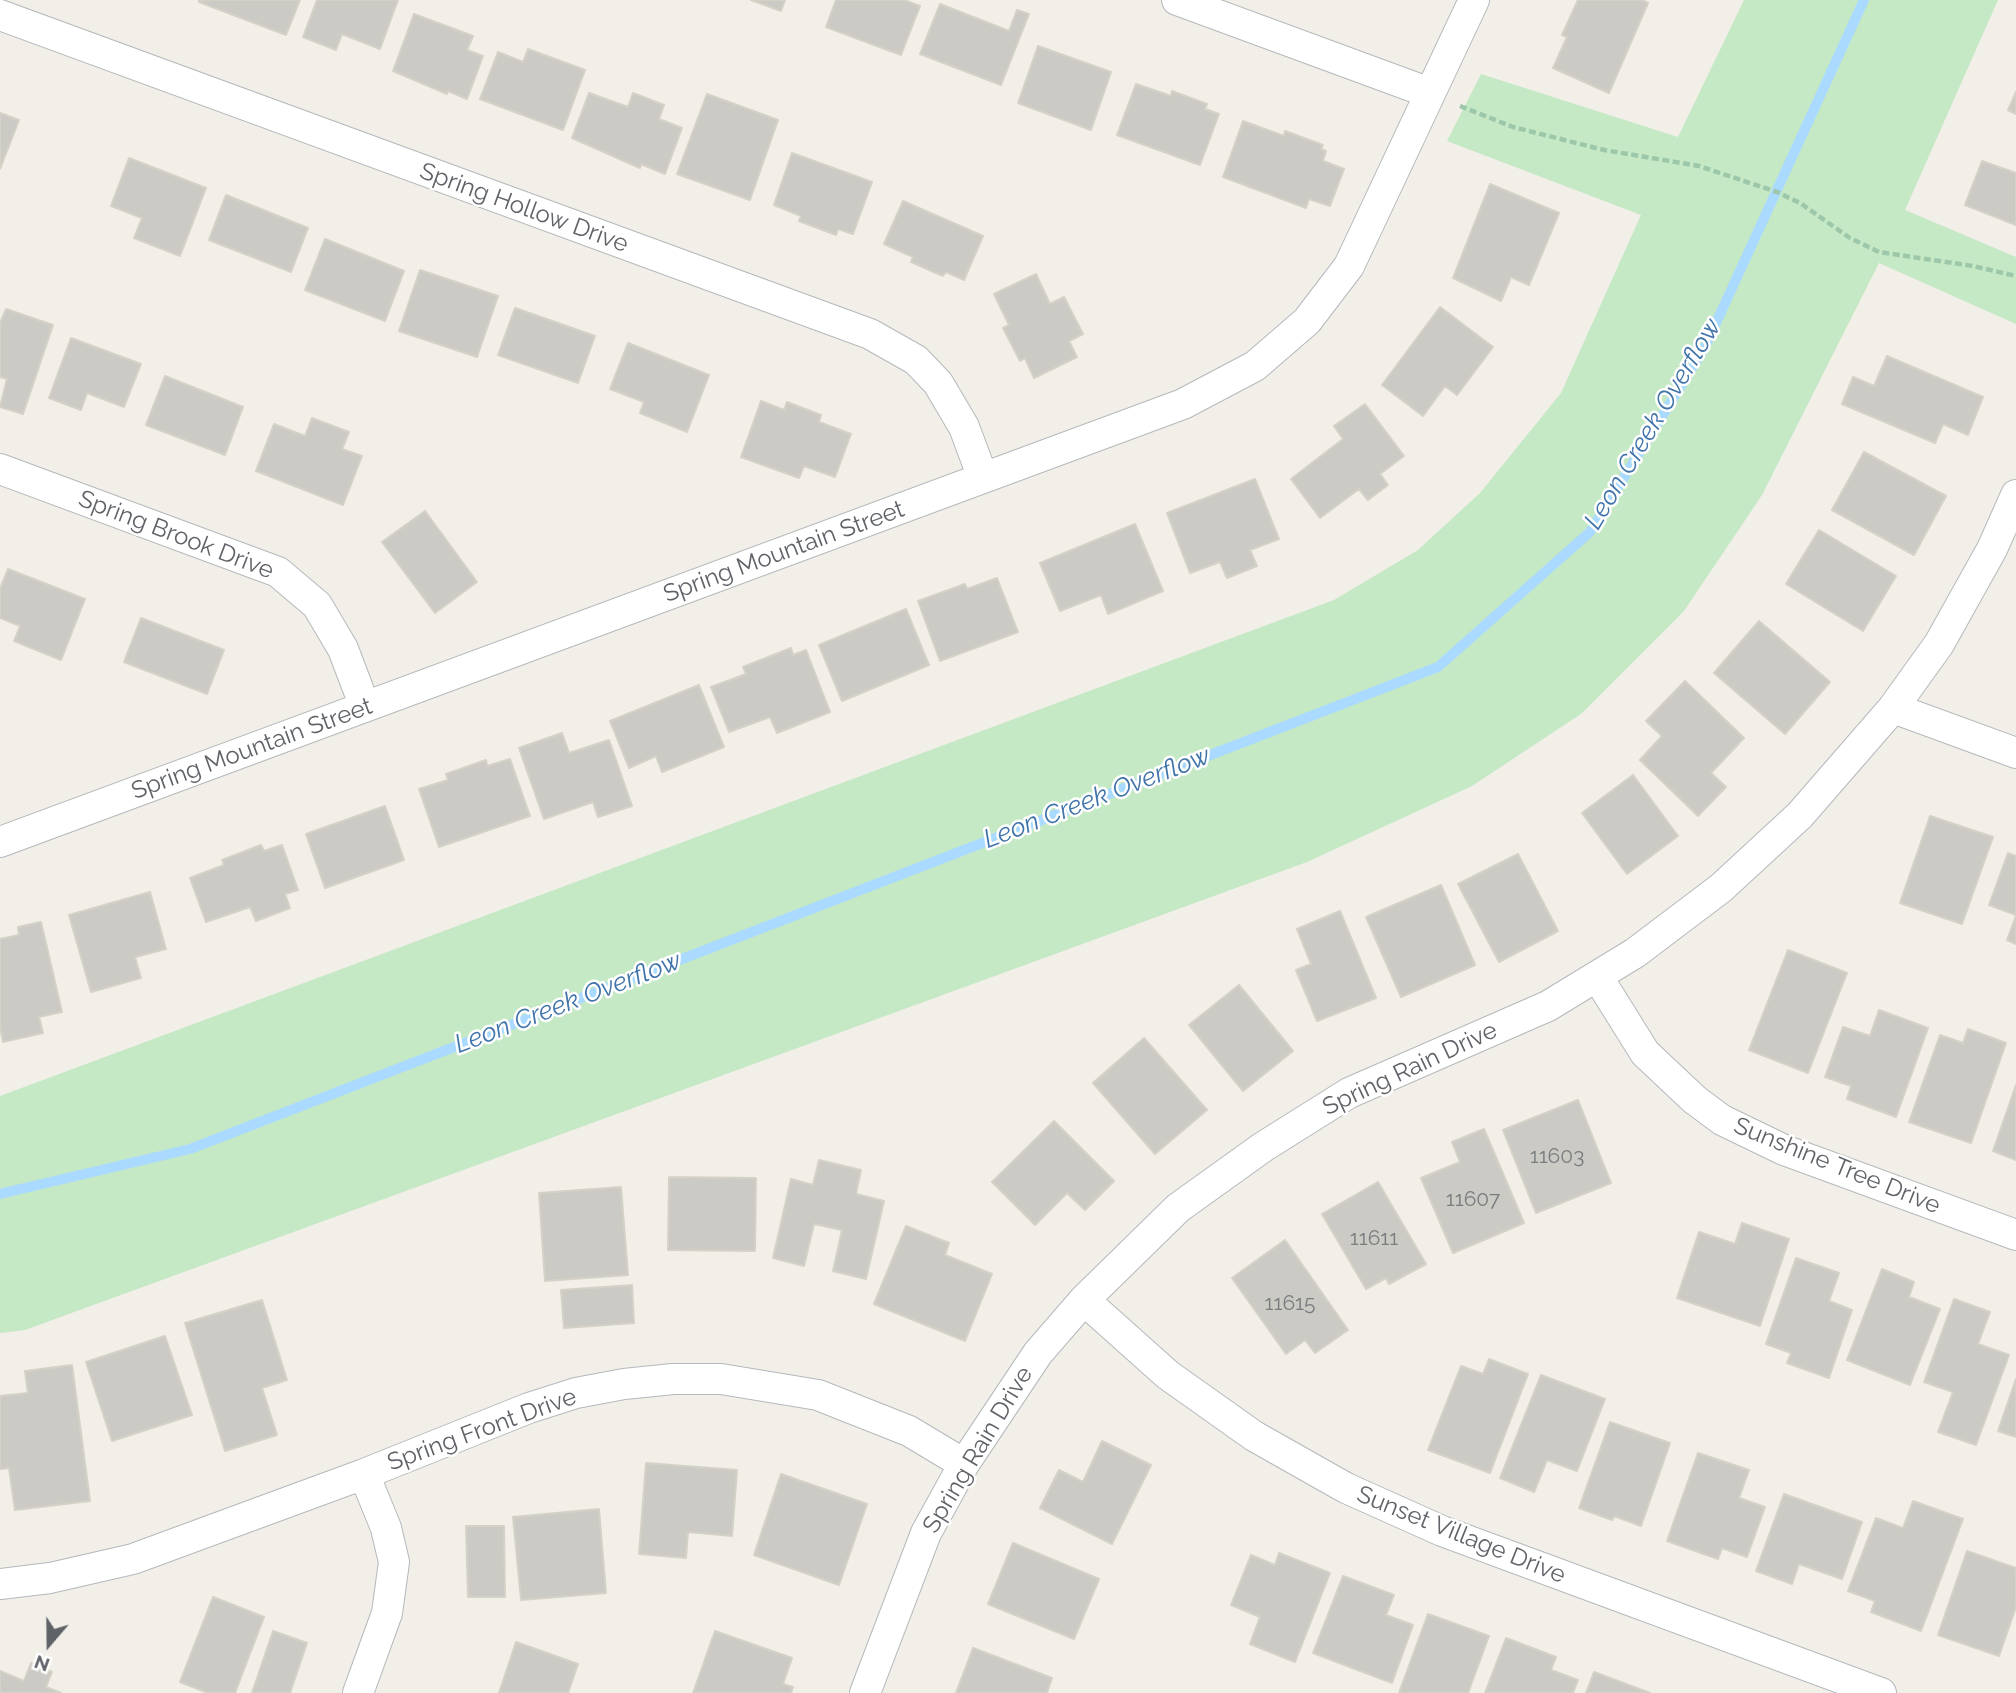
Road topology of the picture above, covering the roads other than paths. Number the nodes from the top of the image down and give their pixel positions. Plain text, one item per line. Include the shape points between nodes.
1 (1177, 0) edge
2 (1474, 0) edge
3 (0, 15) edge
4 (1430, 93) junction
5 (0, 469) edge
6 (984, 478) junction
7 (2016, 495) edge
8 (365, 707) junction
9 (1893, 708) junction
10 (2016, 753) edge
11 (0, 842) edge
12 (1597, 976) junction
13 (2016, 1235) edge
14 (1084, 1300) junction
15 (964, 1464) junction
16 (364, 1474) junction
17 (0, 1584) edge
18 (358, 1693) edge
19 (864, 1693) edge
20 (1881, 1693) edge

1 - 4 street
2 - 4 street, Spring Mountain Street
3 - 6 street, Spring Hollow Drive via 870,334 915,360 938,383 964,427
4 - 6 street, Spring Mountain Street via 1349,267 1307,321 1266,357 1183,404
5 - 8 street, Spring Brook Drive via 278,572 317,605 343,649
6 - 8 street, Spring Mountain Street
7 - 9 street, Spring Rain Drive via 1939,644
8 - 11 street, Spring Mountain Street
9 - 10 street
9 - 12 street, Spring Rain Drive via 1800,815 1721,888
12 - 13 street, Sunshine Tree Drive via 1645,1053 1722,1120 1784,1150
12 - 14 street, Spring Rain Drive via 1548,1006 1349,1093 1263,1147 1178,1208
14 - 15 street, Spring Rain Drive via 1038,1353
14 - 20 street, Sunset Village Drive via 1179,1383 1254,1436 1346,1489 1455,1535
15 - 16 street, Spring Front Drive via 909,1431 818,1395 722,1379 673,1379 624,1384 553,1401
15 - 19 street, Spring Rain Drive via 926,1533
16 - 17 street, Spring Front Drive via 133,1559
16 - 18 street via 394,1562 387,1613

